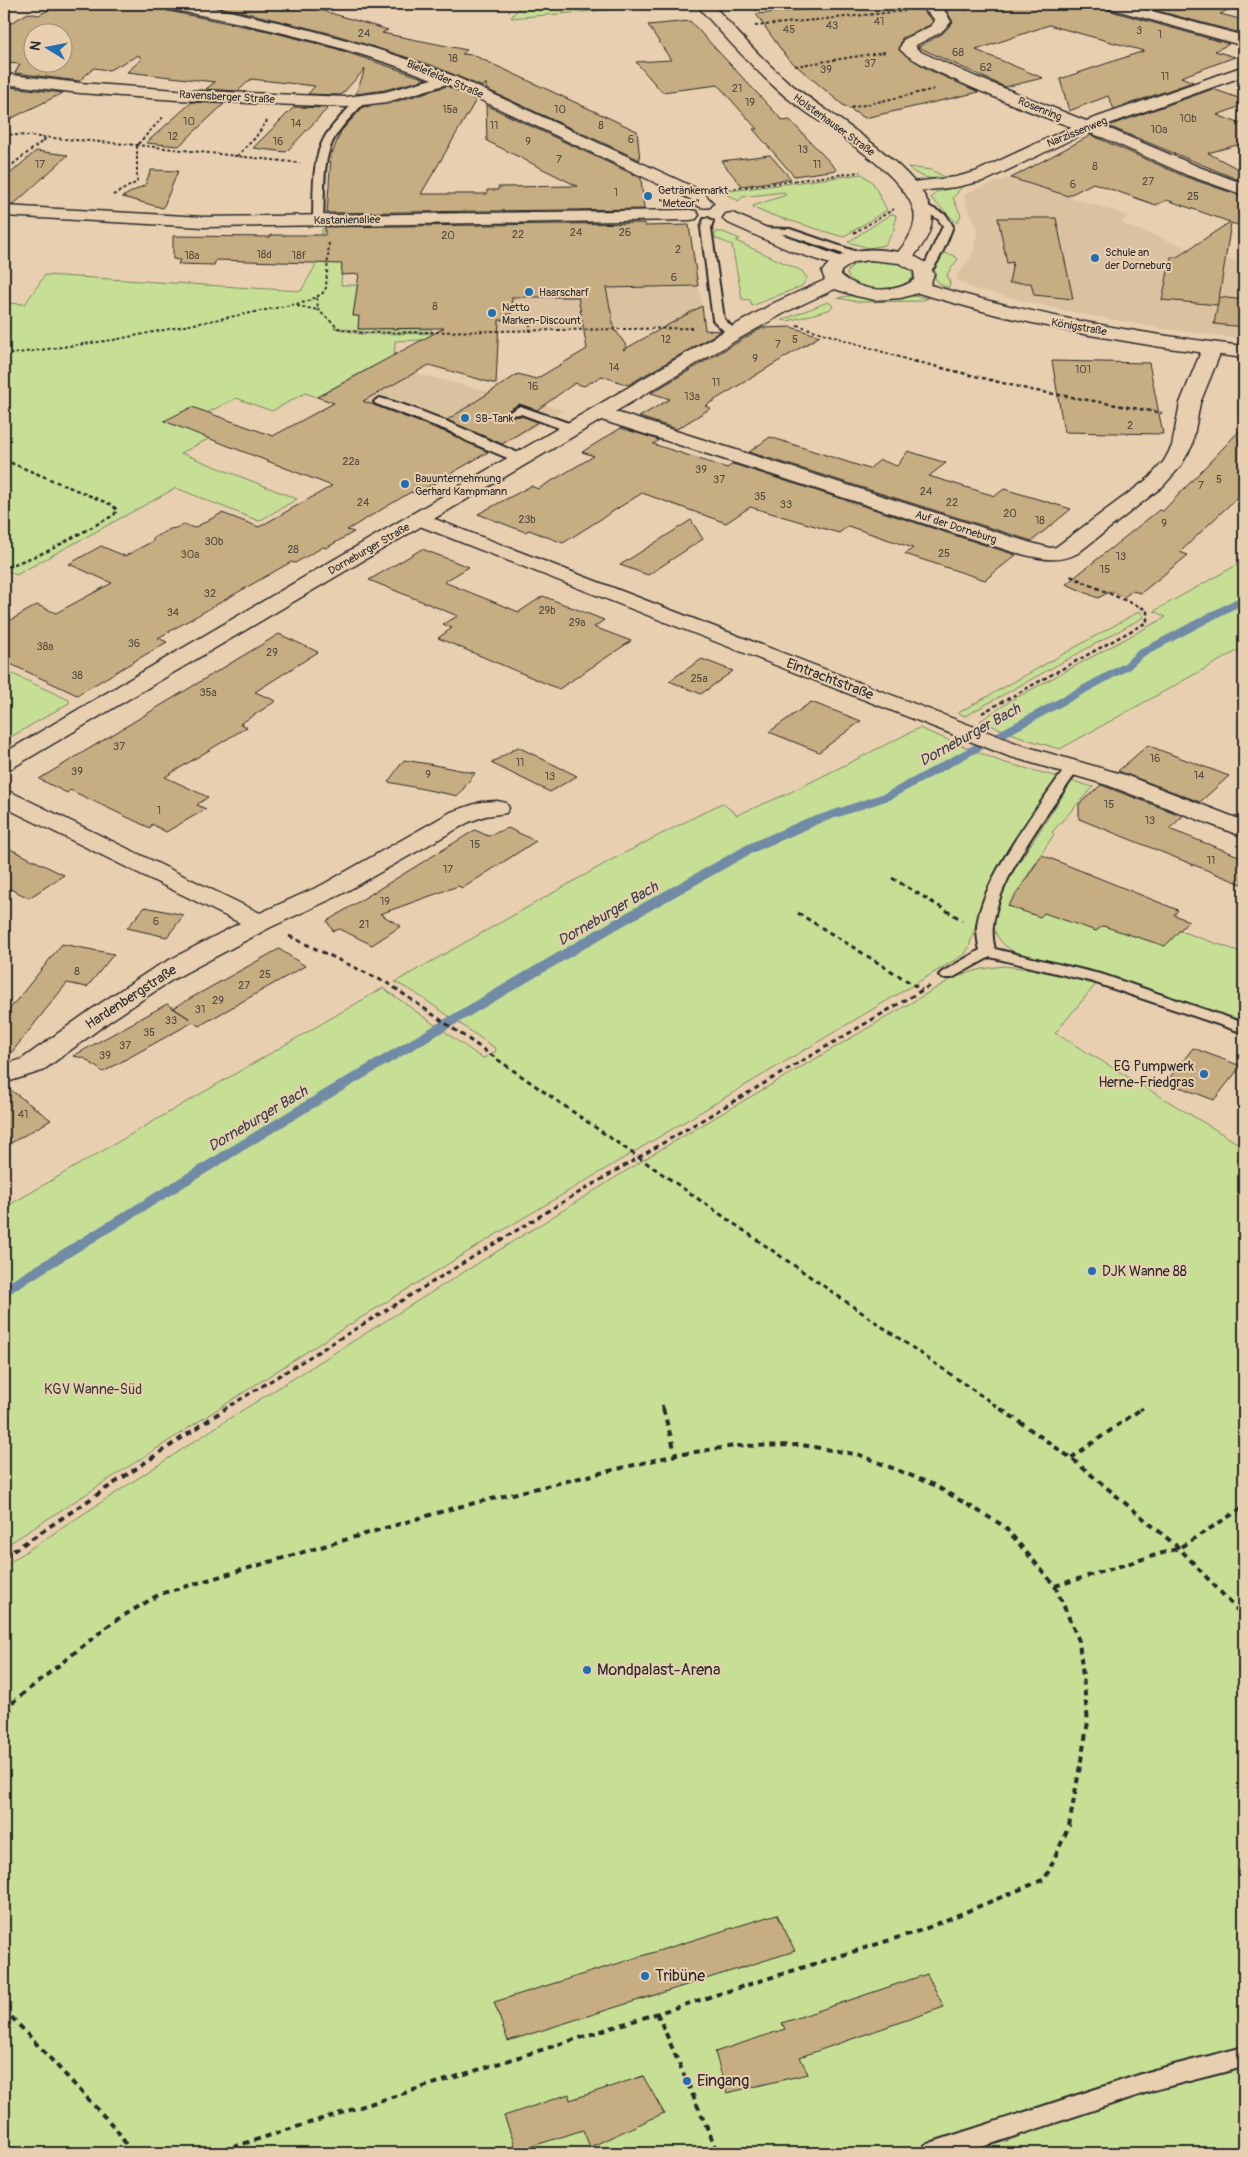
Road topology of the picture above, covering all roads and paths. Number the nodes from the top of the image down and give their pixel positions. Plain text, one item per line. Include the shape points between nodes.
1 (168, 4) edge
2 (704, 4) edge
3 (754, 4) edge
4 (1110, 4) edge
5 (929, 6) edge
6 (1133, 8) edge
7 (756, 11) dead end
8 (727, 28) junction
9 (1244, 41) edge
10 (908, 49) junction
11 (767, 71) junction
12 (1244, 71) edge
13 (4, 79) edge
14 (448, 79) junction
15 (970, 80) junction
16 (177, 95) junction
17 (282, 99) junction
18 (360, 101) junction
19 (819, 115) junction
20 (1087, 126) junction
21 (4, 134) edge
22 (48, 136) junction
23 (137, 144) junction
24 (236, 156) junction
25 (321, 166) junction
26 (4, 171) edge
27 (864, 172) dead end
28 (910, 187) junction
29 (1244, 190) edge
30 (715, 204) junction
31 (920, 205) junction
32 (894, 209) dead end
33 (4, 211) edge
34 (690, 215) junction
35 (82, 216) junction
36 (324, 220) junction
37 (708, 222) junction
38 (760, 231) junction
39 (846, 238) dead end
40 (859, 256) junction
41 (902, 258) junction
42 (838, 262) junction
43 (920, 279) junction
44 (835, 282) junction
45 (854, 291) junction
46 (317, 298) junction
47 (294, 305) junction
48 (318, 310) junction
49 (767, 316) junction
50 (530, 323) dead end
51 (729, 330) junction
52 (530, 332) junction
53 (1212, 349) junction
54 (1244, 352) edge
55 (4, 355) edge
56 (380, 402) dead end
57 (514, 413) dead end
58 (600, 413) junction
59 (1187, 416) junction
60 (573, 429) junction
61 (521, 459) junction
62 (4, 460) edge
63 (419, 519) junction
64 (1050, 554) junction
65 (4, 568) edge
66 (955, 727) junction
67 (4, 763) edge
68 (1074, 766) junction
69 (4, 798) edge
70 (497, 808) dead end
71 (1244, 830) edge
72 (892, 878) dead end
73 (798, 913) dead end
74 (260, 923) junction
75 (985, 924) junction
76 (988, 952) junction
77 (946, 975) joint
78 (922, 990) junction
79 (1244, 1028) edge
80 (4, 1074) edge
81 (639, 1157) junction
82 (662, 1405) dead end
83 (1143, 1408) dead end
84 (676, 1455) junction
85 (1071, 1458) junction
86 (1244, 1507) edge
87 (1179, 1548) junction
88 (4, 1557) edge
89 (1055, 1586) junction
90 (1244, 1617) edge
91 (4, 1724) edge
92 (4, 2009) edge
93 (657, 2013) junction
94 (1244, 2057) edge
95 (132, 2153) edge
96 (214, 2153) edge
97 (718, 2153) edge
98 (933, 2153) edge

1 - 14 street, Bielefelder Straße via 290,28 350,44
2 - 8 street, Holsterhauser Straße
3 - 7 path
4 - 6 street
5 - 8 path via 840,19
5 - 10 street via 941,15 943,22 912,40
6 - 9 street
8 - 11 street, Holsterhauser Straße
10 - 11 path
10 - 15 street, Rosenring
11 - 19 street, Holsterhauser Straße
12 - 20 street, Narzissenweg
13 - 16 street, Ravensberger Straße
14 - 18 street, Ravensberger Straße via 387,97
14 - 30 street, Bielefelder Straße
15 - 19 path
15 - 20 street, Rosenring
16 - 17 street, Ravensberger Straße
16 - 23 path via 164,115
17 - 18 street, Ravensberger Straße
17 - 24 path via 255,138
18 - 25 lane via 331,135
19 - 28 street, Holsterhauser Straße via 892,167
20 - 28 street, Narzissenweg via 981,176
20 - 29 street, Rosenring
21 - 22 path
22 - 23 path
22 - 26 path
23 - 24 path
23 - 35 path via 137,182
24 - 25 path
25 - 36 lane
27 - 30 path
28 - 31 street, Holsterhauser Straße
30 - 34 street via 690,208
30 - 37 street via 721,221
30 - 38 street, Bielefelder Straße
31 - 41 street, Holsterhauser Straße via 921,229
31 - 43 lane via 942,217 948,226 932,263
32 - 39 path
33 - 35 street, Kastanienallee
34 - 36 street, Kastanienallee
34 - 37 street
35 - 36 street, Kastanienallee via 181,221
36 - 46 path via 326,288
37 - 51 lane via 706,228 719,320
38 - 40 lane via 786,231
38 - 42 street, Bielefelder Straße
40 - 41 street
40 - 42 street
41 - 43 street via 912,262
42 - 44 street via 831,272
43 - 45 street via 888,294
43 - 53 street, Königstraße via 981,306 1055,324
44 - 45 street
44 - 49 street, Dorneburger Straße
45 - 49 street, Dorneburger Straße
46 - 47 path
46 - 48 path
47 - 48 path
47 - 55 path via 113,340
48 - 52 path via 338,328 362,333
49 - 51 street, Dorneburger Straße
49 - 59 path via 902,358 1007,385 1089,402
50 - 52 path
51 - 52 path
51 - 58 street, Dorneburger Straße
53 - 54 street, Königstraße
53 - 59 street via 1194,389
56 - 61 lane via 453,428
57 - 60 lane via 520,410
58 - 60 street, Dorneburger Straße
58 - 64 street, Auf der Dorneburg
59 - 64 street via 1182,446 1173,463 1156,482 1070,548
60 - 61 street, Dorneburger Straße
61 - 63 street, Dorneburger Straße
62 - 65 path via 118,510 48,551
63 - 66 street, Eintrachtstraße
63 - 67 street, Dorneburger Straße
64 - 66 path via 1052,568 1057,572 1146,610 1147,622
66 - 68 street, Eintrachtstraße via 1016,750
68 - 71 street, Eintrachtstraße
68 - 75 lane via 1006,869
69 - 74 street
70 - 74 street, Hardenbergstraße via 481,809 460,817 330,890
72 - 75 path via 959,919
73 - 78 path
74 - 80 street, Hardenbergstraße via 163,974 32,1065
74 - 81 path via 389,984
75 - 76 lane
76 - 77 lane
76 - 79 lane via 1098,978
77 - 78 path
78 - 81 path
81 - 85 path
81 - 88 path via 211,1418
82 - 84 path
83 - 85 path
84 - 89 path via 734,1446 802,1445 860,1455 934,1485 1004,1526
84 - 91 path via 454,1508 160,1594 113,1622 14,1702
85 - 87 path
86 - 87 path
87 - 89 path
87 - 90 path
89 - 93 path via 1079,1641 1088,1722 1069,1826 1045,1879 922,1930
92 - 95 path via 116,2129
93 - 96 path
93 - 97 path
94 - 98 lane via 1154,2080

